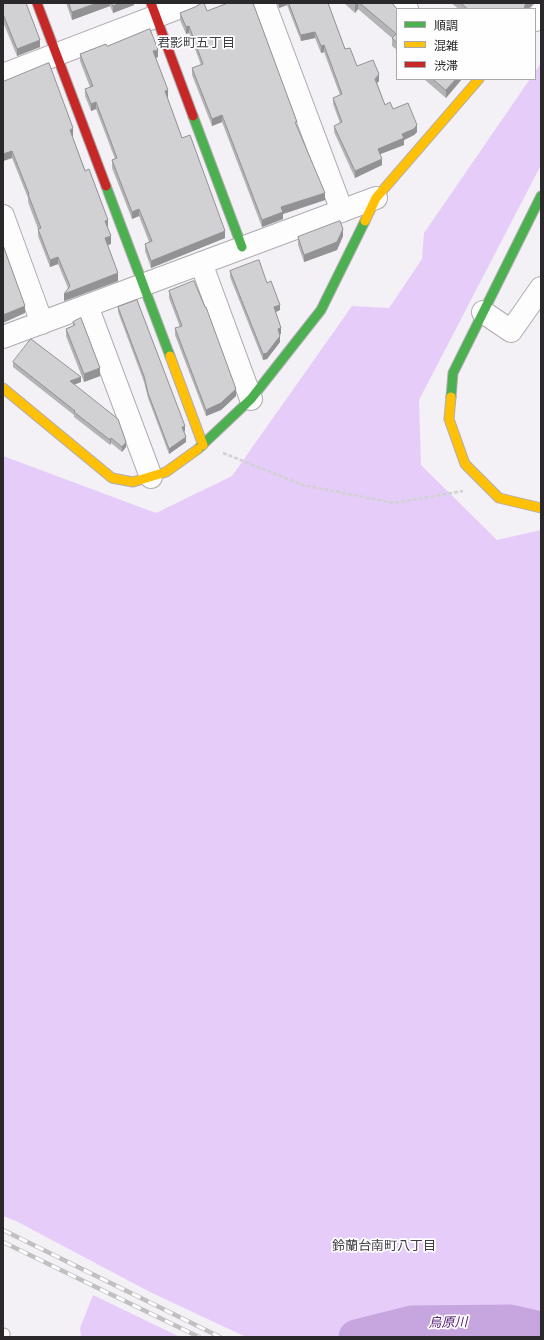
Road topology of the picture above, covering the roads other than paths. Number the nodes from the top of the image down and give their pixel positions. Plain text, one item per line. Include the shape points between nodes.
1 (37, 3) edge
2 (191, 3) edge
3 (264, 3) edge
4 (153, 9) edge
5 (57, 54) junction
6 (3, 75) edge
7 (478, 80) edge
8 (541, 196) edge
9 (376, 198) junction
10 (342, 211) junction
11 (3, 216) edge
12 (242, 248) junction
13 (201, 263) junction
14 (143, 284) junction
15 (541, 288) edge
16 (86, 306) junction
17 (484, 312) junction
18 (42, 323) junction
19 (3, 337) edge
20 (3, 388) edge
21 (252, 399) junction
22 (204, 445) junction
23 (151, 477) junction
24 (541, 508) edge

1 - 5 street
2 - 4 street
3 - 10 street
4 - 5 street
4 - 12 street
5 - 6 street
5 - 14 street
7 - 9 street
8 - 17 street
9 - 10 street
9 - 21 street via 321,310
10 - 12 street
11 - 18 street
12 - 13 street
13 - 14 street
13 - 21 street
14 - 16 street
14 - 22 street
15 - 17 street via 511,331
16 - 18 street
16 - 23 street
17 - 24 street via 453,373 449,418 465,464 499,498
18 - 19 street
20 - 23 street via 112,478 133,482
21 - 22 street
22 - 23 street via 166,472

